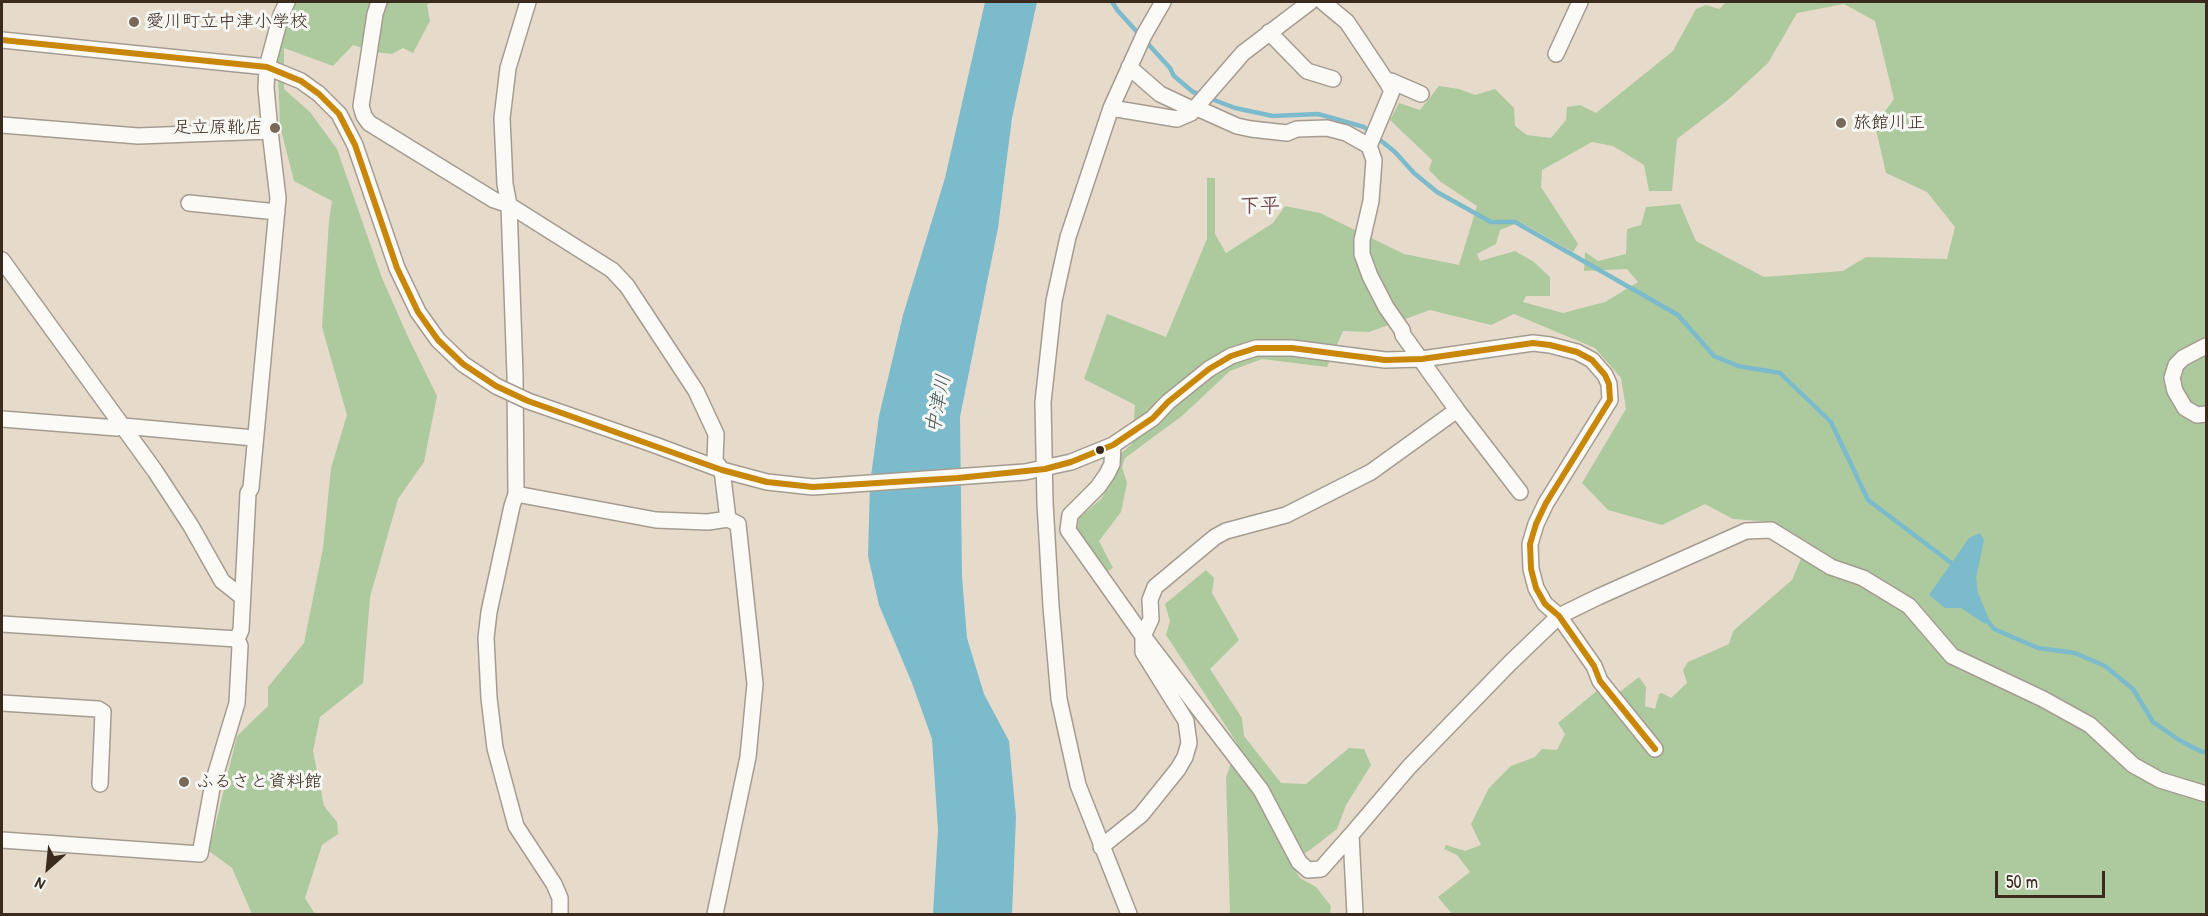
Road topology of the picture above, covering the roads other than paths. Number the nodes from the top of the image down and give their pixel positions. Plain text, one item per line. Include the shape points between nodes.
1 (287, 2) edge
2 (379, 2) edge
3 (528, 2) edge
4 (1163, 2) edge
5 (1310, 2) edge
6 (1323, 2) edge
7 (1580, 2) edge
8 (1269, 32) junction
9 (2, 40) edge
10 (1556, 54) dead end
11 (1129, 66) junction
12 (267, 67) junction
13 (1333, 79) dead end
14 (1387, 82) junction
15 (1421, 94) dead end
16 (1111, 108) junction
17 (1197, 108) junction
18 (2, 124) edge
19 (270, 131) junction
20 (1373, 137) junction
21 (509, 205) junction
22 (197, 207) dead end
23 (277, 212) junction
24 (2, 260) edge
25 (2206, 346) edge
26 (1422, 359) junction
27 (1456, 410) junction
28 (2206, 414) edge
29 (2, 419) edge
30 (123, 426) junction
31 (254, 438) junction
32 (1113, 445) junction
33 (723, 470) junction
34 (1045, 470) junction
35 (1520, 492) dead end
36 (516, 494) junction
37 (728, 519) junction
38 (242, 597) junction
39 (1559, 616) junction
40 (2, 624) edge
41 (1143, 636) junction
42 (237, 639) junction
43 (2, 703) edge
44 (1655, 750) dead end
45 (100, 784) dead end
46 (2206, 794) edge
47 (1351, 835) junction
48 (2, 840) edge
49 (1101, 847) junction
50 (560, 915) edge
51 (715, 915) edge
52 (1129, 915) edge
53 (1355, 915) edge

1 - 12 street
2 - 21 street via 361,106 364,116 369,123 494,200
3 - 21 street via 508,68 502,118
4 - 11 street
5 - 8 street
6 - 14 street via 1347,22
7 - 10 street
8 - 13 street via 1307,71
8 - 17 street via 1243,52
9 - 12 street
11 - 16 street
11 - 17 street via 1152,89
12 - 19 street
12 - 33 street, bridge via 301,81 339,114 355,145 397,268 418,312 438,340 463,364 528,401
14 - 15 street
14 - 20 street via 1392,91
16 - 17 street via 1177,119
16 - 34 street via 1068,237 1054,301 1043,402
17 - 20 street via 1251,129 1287,133 1327,128
18 - 19 street via 138,136
19 - 23 street
20 - 26 street via 1371,201 1362,254 1386,307
21 - 33 street via 612,270 627,286 696,391 716,434 715,461
21 - 36 street
22 - 23 street
23 - 31 street
24 - 30 street
25 - 28 street via 2183,358 2172,378 2185,408 2197,415
26 - 27 street
26 - 32 street via 1385,360 1292,348 1256,348 1209,369 1153,418
26 - 39 street via 1533,343 1577,352 1592,360 1605,375 1610,400 1546,503 1530,544 1536,588 1545,604
27 - 35 street
27 - 41 street via 1371,472 1286,515 1215,537 1152,592 1151,619
29 - 30 street
30 - 31 street
30 - 38 street via 191,526 222,581
31 - 38 street
32 - 34 street
32 - 41 street via 1107,474 1070,515 1068,530
33 - 34 street via 767,482 813,487
33 - 37 street
34 - 49 street via 1059,699 1078,785
36 - 37 street via 656,520
36 - 50 street via 489,612 488,688 495,748 516,826 554,884 560,898
37 - 51 street via 738,524 755,684 748,757
38 - 42 street
39 - 44 street via 1600,681
39 - 46 street via 1746,531 1771,530 1831,567 1863,578 1909,606 1952,657 2090,725 2133,765 2160,780
39 - 47 street via 1417,759
40 - 42 street
41 - 47 street via 1261,790 1299,862 1308,870 1321,869
41 - 49 street via 1143,652 1186,721 1189,743 1178,769 1141,815
42 - 48 street via 237,703 213,783 200,854
43 - 45 street via 103,712
47 - 53 street
49 - 52 street

